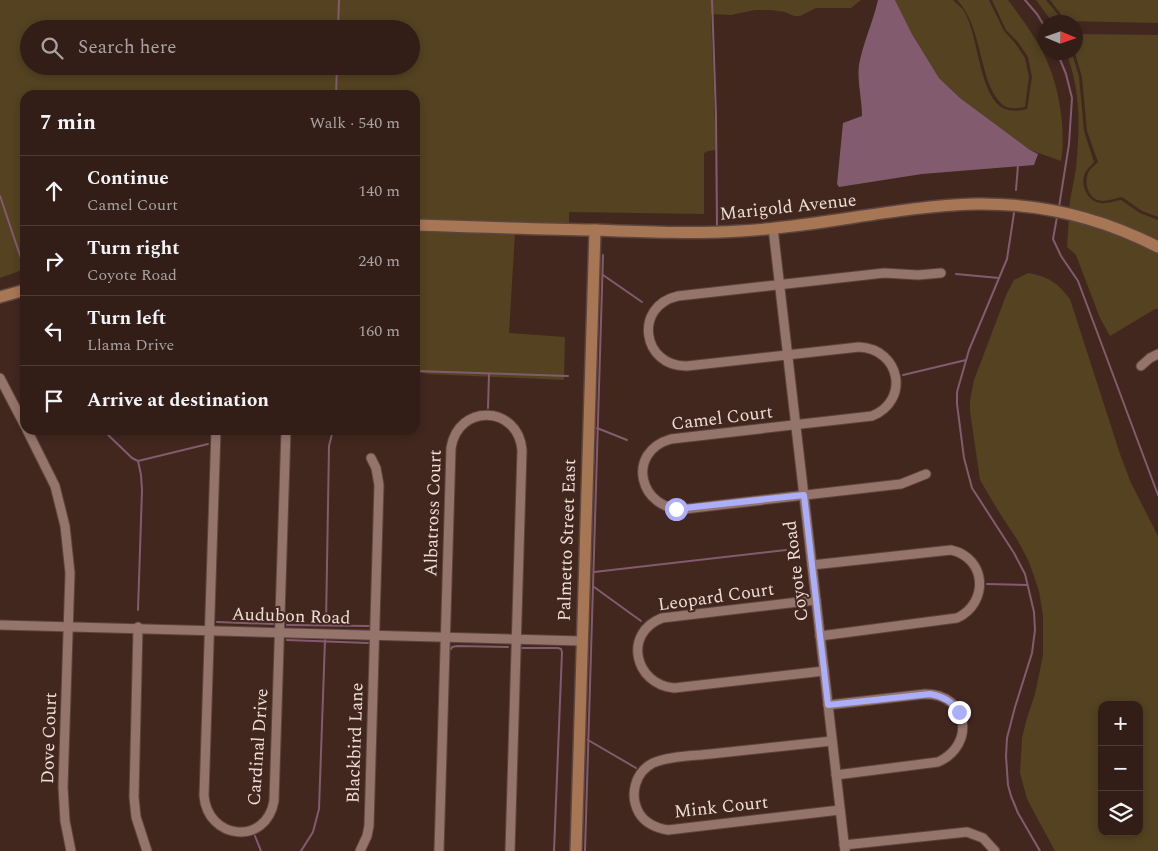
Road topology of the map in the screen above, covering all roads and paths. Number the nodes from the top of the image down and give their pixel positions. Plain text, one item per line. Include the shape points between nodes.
1 (420, 225) edge
2 (773, 228) junction
3 (595, 230) junction
4 (1158, 247) edge
5 (942, 273) dead end
6 (780, 285) junction
7 (20, 291) edge
8 (0, 297) edge
9 (788, 354) junction
10 (1158, 354) edge
11 (1141, 366) dead end
12 (0, 378) edge
13 (20, 416) edge
14 (796, 425) junction
15 (30, 435) edge
16 (216, 435) edge
17 (286, 435) edge
18 (371, 458) dead end
19 (926, 474) dead end
20 (804, 495) junction
21 (812, 565) junction
22 (816, 600) junction
23 (0, 624) edge
24 (69, 626) junction
25 (138, 628) junction
26 (209, 630) junction
27 (280, 632) junction
28 (375, 635) junction
29 (820, 636) junction
30 (445, 637) junction
31 (516, 639) junction
32 (582, 641) junction
33 (824, 671) junction
34 (828, 705) junction
35 (832, 741) junction
36 (836, 775) junction
37 (840, 810) junction
38 (845, 848) edge
39 (72, 851) edge
40 (147, 851) edge
41 (360, 851) edge
42 (439, 851) edge
43 (510, 851) edge
44 (576, 851) edge
45 (995, 851) edge

1 - 3 main road, Marigold Avenue
2 - 3 main road, Marigold Avenue via 703,233
2 - 4 main road, Marigold Avenue via 950,205 996,204 1067,214 1124,231
2 - 6 street, Coyote Road
3 - 32 main road, Palmetto Street East
5 - 6 street, Camel Court via 884,273
6 - 9 street, Coyote Road
6 - 9 street, Camel Court via 673,298 655,310 648,335 658,355 666,362 682,366
7 - 8 main road
9 - 14 street, Coyote Road
9 - 14 street, Camel Court via 867,347 887,358 893,366 896,380 890,403 876,414
10 - 11 street
12 - 13 street
14 - 20 street, Coyote Road
14 - 20 street, Camel Court via 666,441 648,454 643,476 645,486 654,499 676,509
15 - 24 street, Dove Court via 55,486 66,526 70,573
16 - 26 street, Cardinal Drive
17 - 27 street, Cardinal Drive
18 - 28 street, Blackbird Lane via 379,485
19 - 20 street, Camel Court via 901,484
20 - 21 street, Coyote Road
21 - 22 street, Coyote Road
21 - 29 street via 951,550 973,563 980,582 974,604 952,620
22 - 29 street, Coyote Road
22 - 33 street, Leopard Court via 662,618 645,630 638,644 638,654 642,669 649,678 674,688
23 - 24 street, Audubon Road
24 - 25 street, Audubon Road
24 - 39 street, Dove Court via 63,787 65,821
25 - 26 street, Audubon Road
25 - 40 street via 134,797 136,817
26 - 27 street, Audubon Road
26 - 27 street, Cardinal Drive via 205,801 216,823 240,832 261,825 273,806
27 - 28 street, Audubon Road
28 - 30 street, Audubon Road
28 - 41 street, Blackbird Lane via 369,826
29 - 33 street, Coyote Road
30 - 31 street, Audubon Road
30 - 31 street, Albatross Court via 452,442 464,423 485,415 506,421 518,434 521,445
30 - 42 street, Albatross Court
31 - 32 street, Audubon Road
31 - 43 street, Albatross Court
32 - 44 main road, Palmetto Street East
33 - 34 street, Coyote Road
34 - 35 street, Coyote Road
34 - 36 street via 935,695 956,708 963,727 958,746 938,762
35 - 36 street, Coyote Road
35 - 37 street, Mink Court via 661,761 641,773 634,797 642,818 656,828 668,830
36 - 37 street, Coyote Road
37 - 38 street, Coyote Road
38 - 45 street via 967,832 983,838

